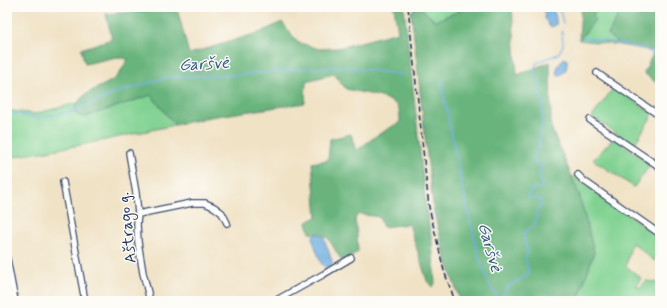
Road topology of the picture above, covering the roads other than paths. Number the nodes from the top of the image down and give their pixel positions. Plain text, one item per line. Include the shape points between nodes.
1 (597, 73) dead end
2 (660, 116) edge
3 (590, 120) dead end
4 (129, 153) dead end
5 (660, 167) edge
6 (578, 175) dead end
7 (63, 182) dead end
8 (138, 214) junction
9 (227, 223) dead end
10 (660, 234) edge
11 (351, 258) dead end
12 (7, 259) edge
13 (15, 301) edge
14 (85, 301) edge
15 (150, 301) edge
16 (274, 301) edge

1 - 2 street
3 - 5 street
4 - 8 street, Aštrago g.
6 - 10 street
7 - 14 street
8 - 9 street via 192,203 205,203 222,213
8 - 15 street, Aštrago g. via 138,242
11 - 16 street
12 - 13 street

